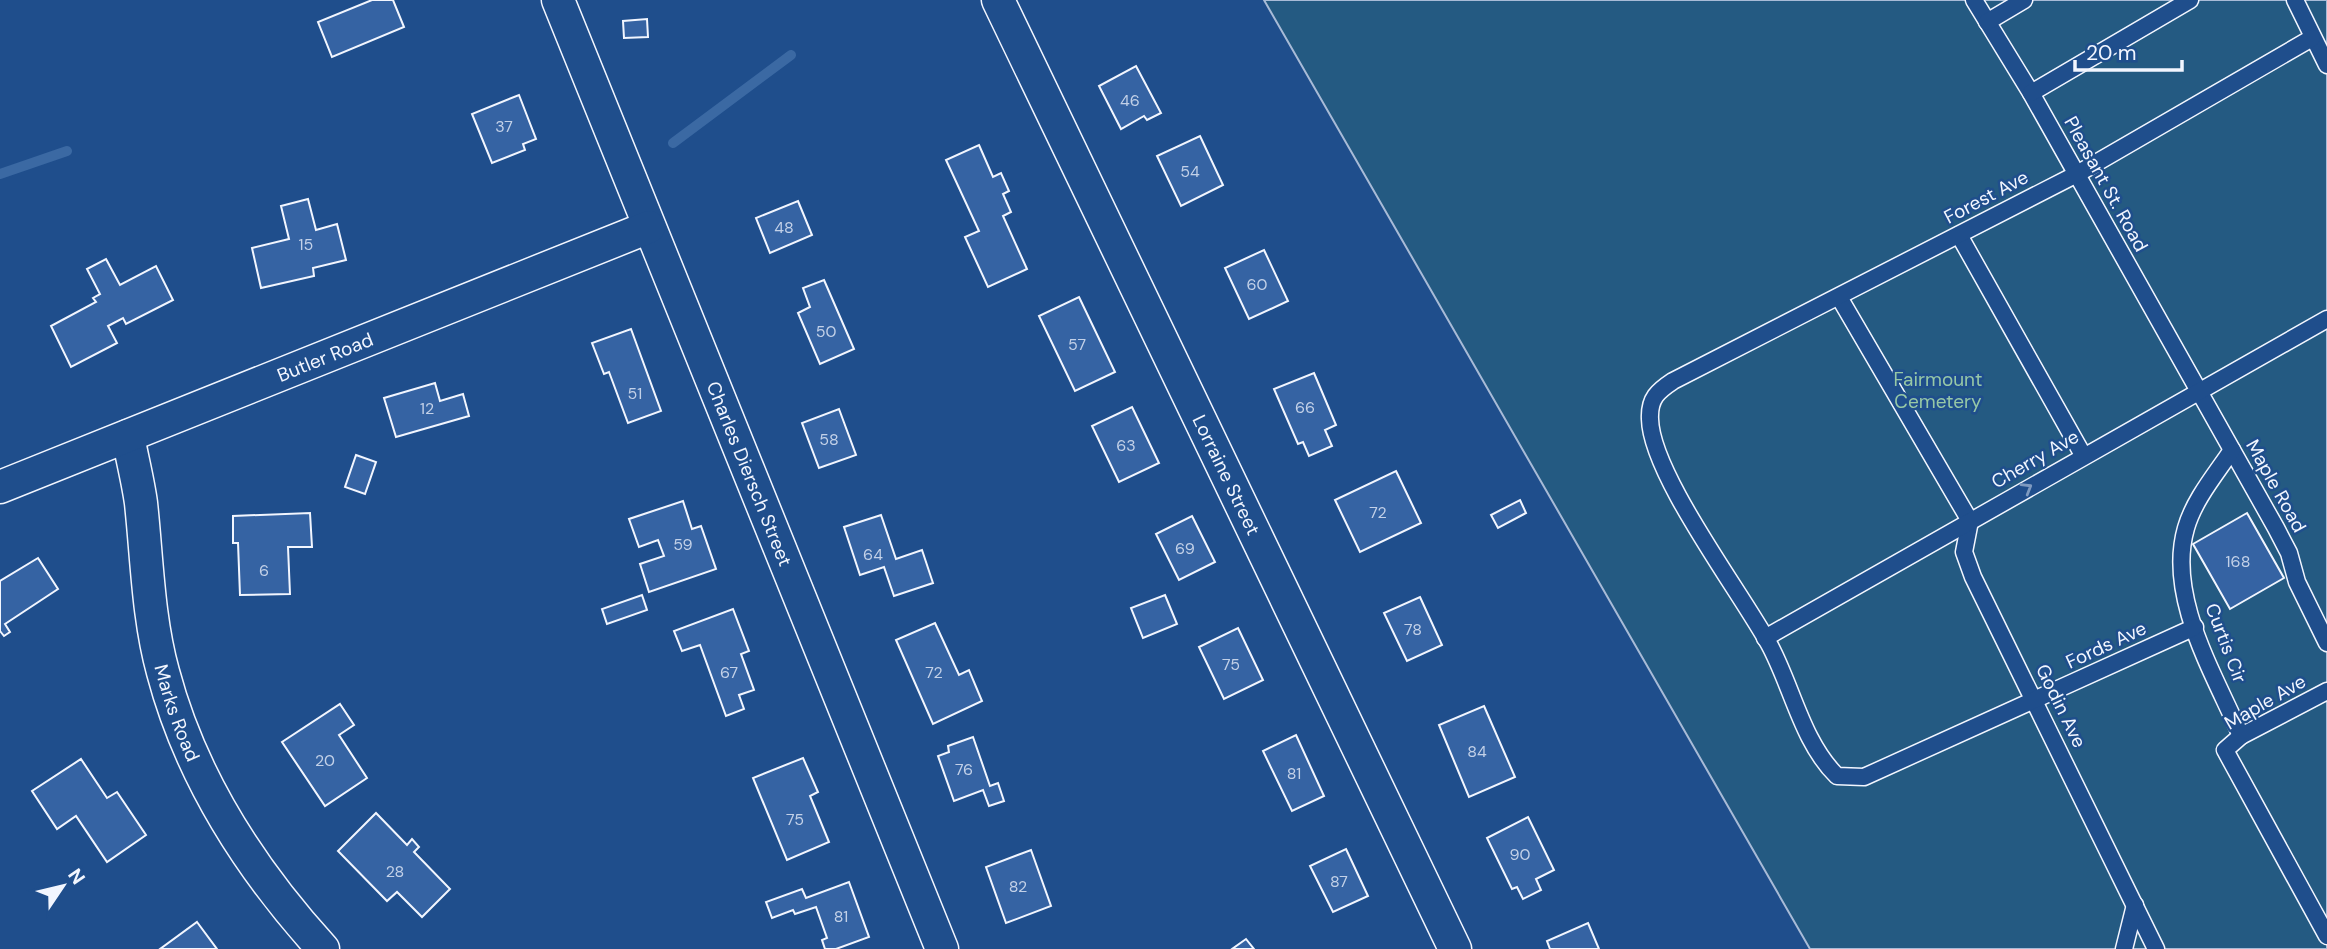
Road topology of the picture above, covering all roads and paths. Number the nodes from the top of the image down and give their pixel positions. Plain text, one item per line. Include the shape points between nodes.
1 (558, 0) edge
2 (998, 0) edge
3 (1974, 0) edge
4 (2024, 0) edge
5 (2190, 0) edge
6 (2295, 0) edge
7 (1987, 22) junction
8 (2312, 38) junction
9 (2327, 65) edge
10 (2031, 93) junction
11 (2077, 174) junction
12 (649, 227) junction
13 (1959, 235) junction
14 (1839, 297) junction
15 (2327, 319) edge
16 (2199, 391) junction
17 (128, 436) junction
18 (2232, 450) junction
19 (2083, 455) junction
20 (0, 487) edge
21 (1970, 521) junction
22 (2194, 627) junction
23 (1765, 638) junction
24 (2327, 643) edge
25 (2327, 691) edge
26 (2035, 700) junction
27 (2241, 736) junction
28 (2135, 905) junction
29 (2327, 936) edge
30 (323, 949) edge
31 (942, 949) edge
32 (1455, 949) edge
33 (2124, 949) edge
34 (2156, 949) edge

1 - 12 street, Charles Diersch Street
2 - 32 street, Lorraine Street
3 - 7 lane, Pleasant St. Road
4 - 7 lane
5 - 10 lane
6 - 8 lane
7 - 10 lane, Pleasant St. Road
8 - 9 lane
8 - 11 lane, Forest Ave
10 - 11 lane, Pleasant St. Road
11 - 13 lane, Forest Ave
11 - 16 lane, Pleasant St. Road
12 - 17 street, Butler Road
12 - 31 street, Charles Diersch Street
13 - 14 lane, Forest Ave
13 - 19 lane
14 - 21 lane
14 - 23 lane, Forest Ave via 1673,381 1656,392 1651,403 1649,420 1657,449 1678,494
15 - 16 lane, Cherry Ave
16 - 18 lane, Maple Road
16 - 19 lane, Cherry Ave
17 - 20 street, Butler Road
17 - 30 street, Marks Road via 141,500 162,671 194,762 235,839 281,903
18 - 22 lane, Curtis Cir via 2198,500 2186,528 2181,555
18 - 24 lane, Maple Road via 2289,553 2297,582
21 -> 19 lane, Cherry Ave
21 - 23 lane, Cherry Ave
21 - 26 lane, Godin Ave via 1965,552 1973,577
22 - 26 lane, Fords Ave
22 - 27 lane, Curtis Cir
23 - 26 lane, Fords Ave via 1800,716 1826,765 1838,776 1864,777
25 - 27 lane, Maple Ave
26 - 28 lane, Godin Ave
27 - 29 lane, Maple Ave via 2225,750
28 - 33 lane
28 - 34 lane, Godin Ave

